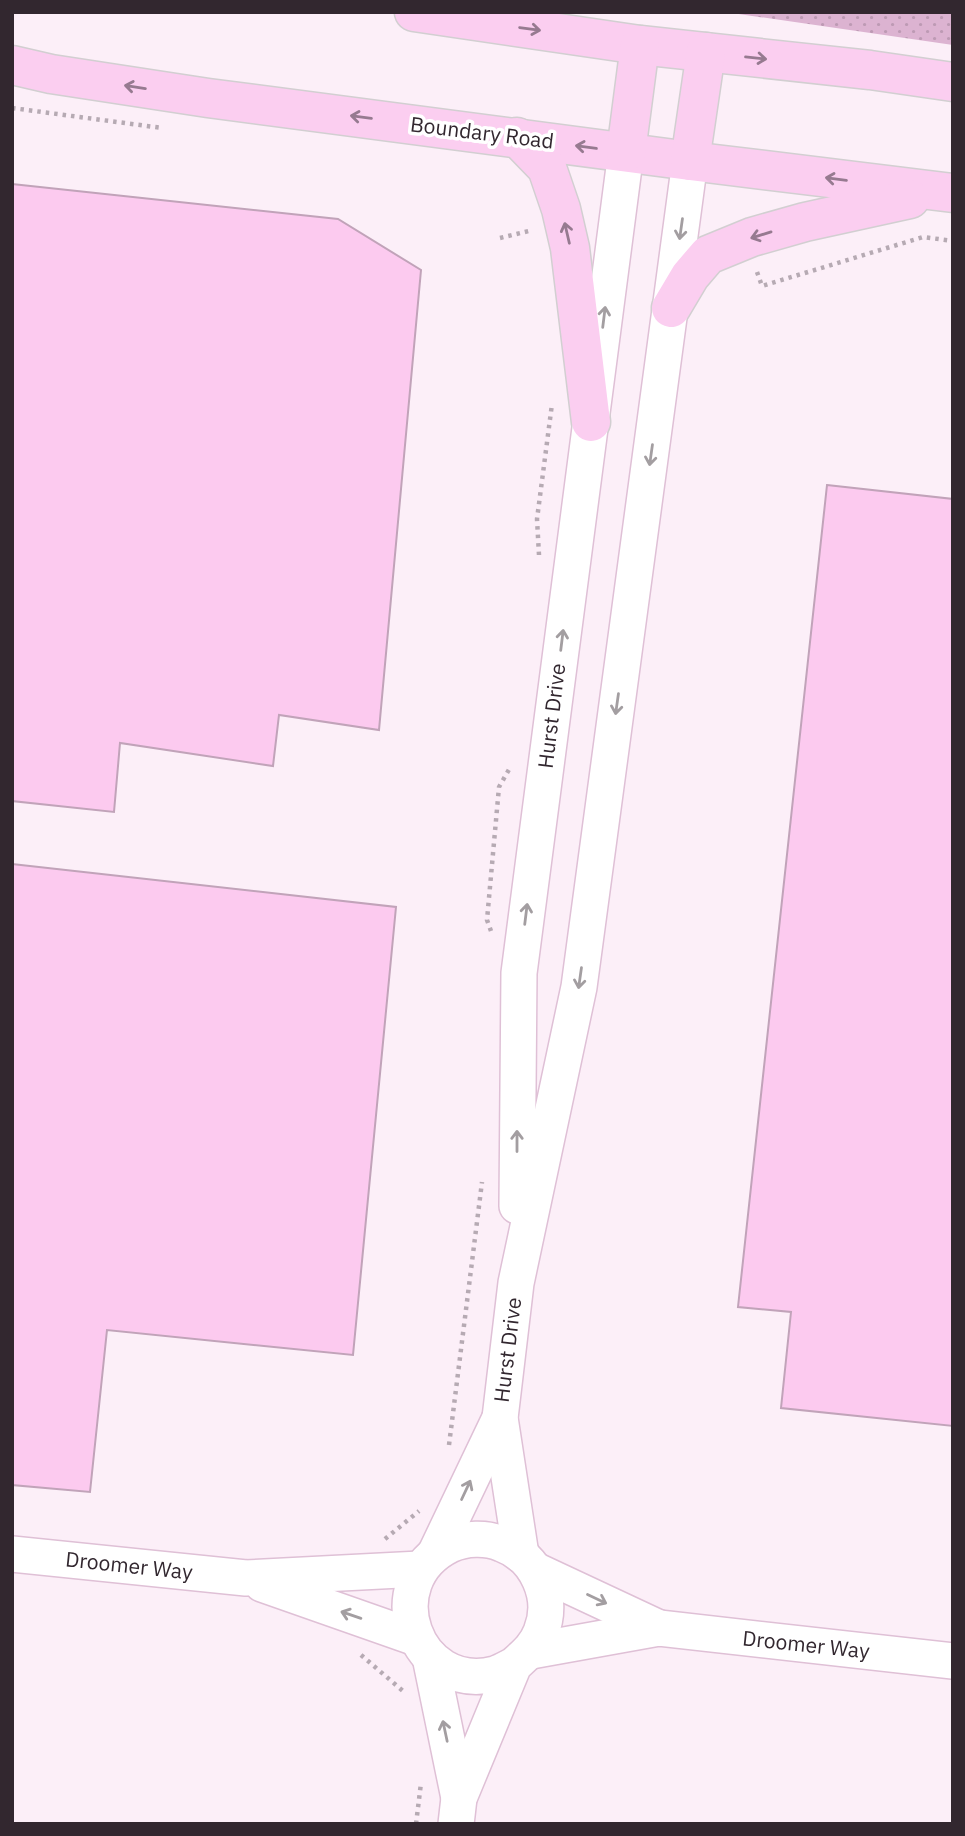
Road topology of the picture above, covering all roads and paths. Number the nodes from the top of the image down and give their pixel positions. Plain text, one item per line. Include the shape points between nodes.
1 (414, 12) edge
2 (640, 45) junction
3 (706, 52) junction
4 (12, 65) edge
5 (953, 82) edge
6 (517, 137) junction
7 (626, 152) junction
8 (690, 161) junction
9 (950, 193) edge
10 (527, 220) dead end
11 (533, 244) dead end
12 (671, 308) junction
13 (552, 400) dead end
14 (591, 422) junction
15 (539, 561) dead end
16 (513, 763) dead end
17 (495, 943) dead end
18 (482, 1181) dead end
19 (516, 1283) junction
20 (500, 1418) junction
21 (448, 1458) dead end
22 (425, 1506) dead end
23 (12, 1554) edge
24 (428, 1561) junction
25 (528, 1562) junction
26 (364, 1572) junction
27 (246, 1578) junction
28 (360, 1618) junction
29 (659, 1628) junction
30 (423, 1647) junction
31 (522, 1658) junction
32 (953, 1661) edge
33 (404, 1692) dead end
34 (422, 1770) dead end
35 (458, 1811) edge
36 (416, 1824) edge

1 -> 2 main road
2 - 3 main road
2 - 7 main road
3 -> 5 main road
3 - 8 main road
6 -> 4 main road, Boundary Road via 208,98
7 -> 6 main road, Boundary Road
14 -> 6 main road via 561,209 547,168
7 - 8 main road, Boundary Road
14 -> 7 street, Hurst Drive
9 -> 8 main road, Boundary Road
8 -> 12 street, Hurst Drive
9 -> 12 main road via 805,222 708,255
10 - 11 path
12 -> 19 street, Hurst Drive via 579,986
13 - 15 path via 537,519
19 -> 14 street, Hurst Drive via 519,973
16 - 17 path via 499,787 487,920
18 - 21 path
19 - 20 street, Hurst Drive
24 -> 20 street
20 - 25 street
22 - 26 path via 367,1554
23 - 27 street, Droomer Way
24 - 25 street via 458,1542 481,1539 502,1544
24 - 26 street
24 - 30 street via 410,1591 409,1615
25 -> 29 street
25 - 31 street via 544,1590 546,1611 541,1632
26 - 27 street
28 -> 27 street
28 - 30 street
28 - 33 path via 356,1651
29 - 31 street
29 - 32 street, Droomer Way
30 - 31 street via 450,1670 473,1676 495,1674
35 -> 30 street
31 - 35 street
34 - 36 path

